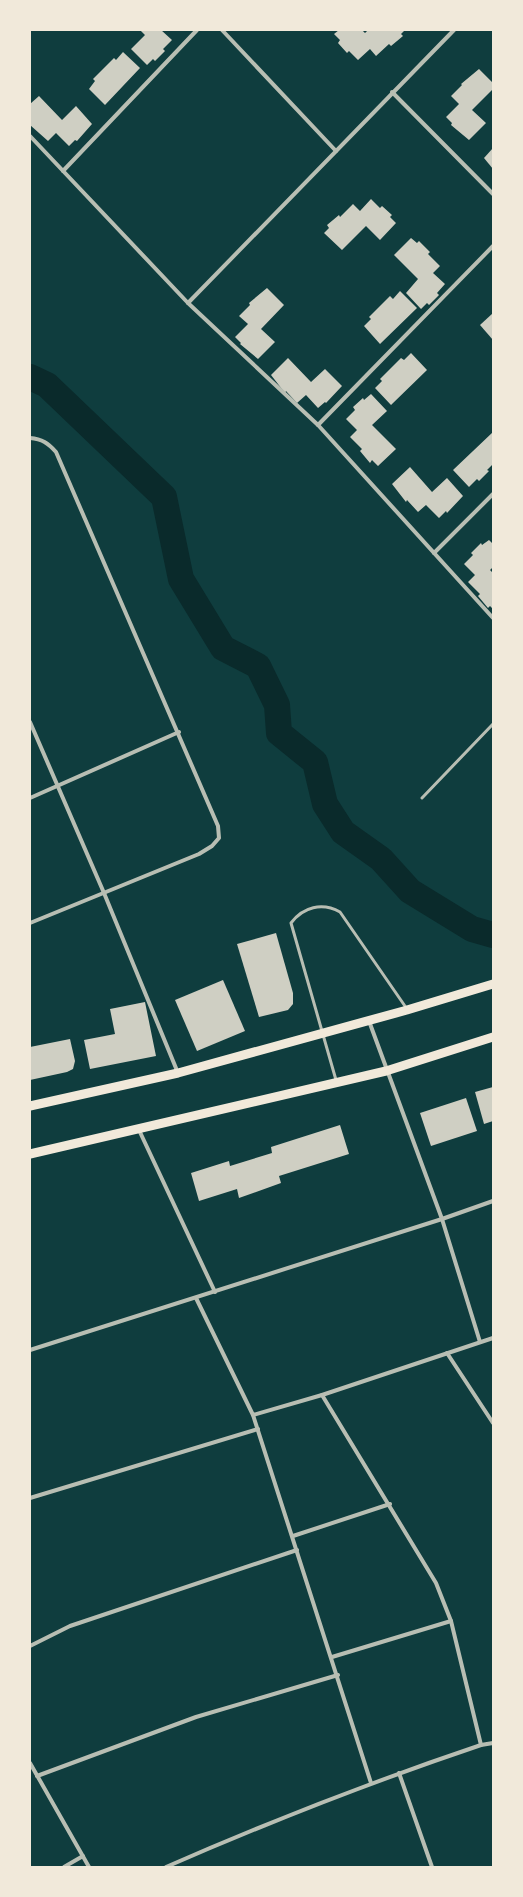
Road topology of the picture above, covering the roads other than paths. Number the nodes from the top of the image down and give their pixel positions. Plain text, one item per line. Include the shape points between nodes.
1 (197, 30) edge
2 (222, 30) edge
3 (454, 30) edge
4 (392, 92) junction
5 (30, 136) edge
6 (336, 151) junction
7 (63, 171) junction
8 (493, 194) edge
9 (493, 246) edge
10 (188, 303) junction
11 (318, 426) junction
12 (30, 438) edge
13 (493, 494) edge
14 (434, 553) junction
15 (493, 618) edge
16 (30, 722) edge
17 (493, 724) edge
18 (179, 732) junction
19 (57, 786) junction
20 (30, 798) edge
21 (422, 798) dead end
22 (104, 893) junction
23 (30, 922) edge
24 (493, 984) edge
25 (407, 1010) junction
26 (369, 1020) junction
27 (322, 1034) junction
28 (493, 1037) edge
29 (386, 1071) junction
30 (178, 1073) junction
31 (336, 1082) junction
32 (30, 1106) edge
33 (139, 1129) junction
34 (30, 1154) edge
35 (493, 1201) edge
36 (442, 1219) junction
37 (215, 1292) junction
38 (196, 1298) junction
39 (493, 1338) edge
40 (480, 1342) junction
41 (30, 1350) edge
42 (447, 1353) junction
43 (322, 1395) junction
44 (253, 1415) junction
45 (493, 1423) edge
46 (258, 1429) junction
47 (30, 1498) edge
48 (390, 1504) junction
49 (293, 1536) junction
50 (297, 1550) junction
51 (451, 1621) junction
52 (30, 1646) edge
53 (332, 1657) junction
54 (338, 1675) junction
55 (493, 1743) edge
56 (481, 1745) junction
57 (30, 1763) edge
58 (398, 1773) junction
59 (37, 1776) junction
60 (371, 1783) junction
61 (83, 1856) junction
62 (64, 1867) edge
63 (89, 1867) edge
64 (166, 1867) edge
65 (432, 1867) edge

1 - 7 street
2 - 6 street
3 - 4 street
4 - 6 street
4 - 8 street
5 - 7 street
6 - 10 street
7 - 10 street
9 - 11 street
10 - 11 street
11 - 14 street
12 - 18 street via 40,438 56,452
13 - 14 street
14 - 15 street
16 - 19 street
17 - 21 lane
18 - 19 street
18 - 22 street via 218,826 219,838 199,854
19 - 20 street
19 - 22 street
22 - 23 street
22 - 30 street
24 - 25 main road
25 - 26 main road
25 - 27 lane via 340,912 330,906 315,908 298,913 291,923
26 - 27 main road
26 - 29 street
27 - 30 main road
27 - 31 lane
28 - 29 main road
29 - 31 main road
29 - 36 street
30 - 32 main road
31 - 33 main road
33 - 34 main road
33 - 37 street
35 - 36 street
36 - 37 street
36 - 40 street
37 - 38 street
38 - 41 street
38 - 44 street
39 - 40 street
40 - 42 street
42 - 43 street
42 - 45 street
43 - 44 street
43 - 48 street
44 - 46 street
46 - 47 street
46 - 49 street
48 - 49 street
48 - 51 street via 436,1583
49 - 50 street
50 - 52 street via 70,1626
50 - 53 street
51 - 53 street
51 - 56 street
53 - 54 street
54 - 59 street via 196,1717
54 - 60 street
55 - 56 street
56 - 58 street
57 - 59 street
58 - 60 street
58 - 65 street
59 - 61 street
60 - 64 street
61 - 62 street
61 - 63 street

